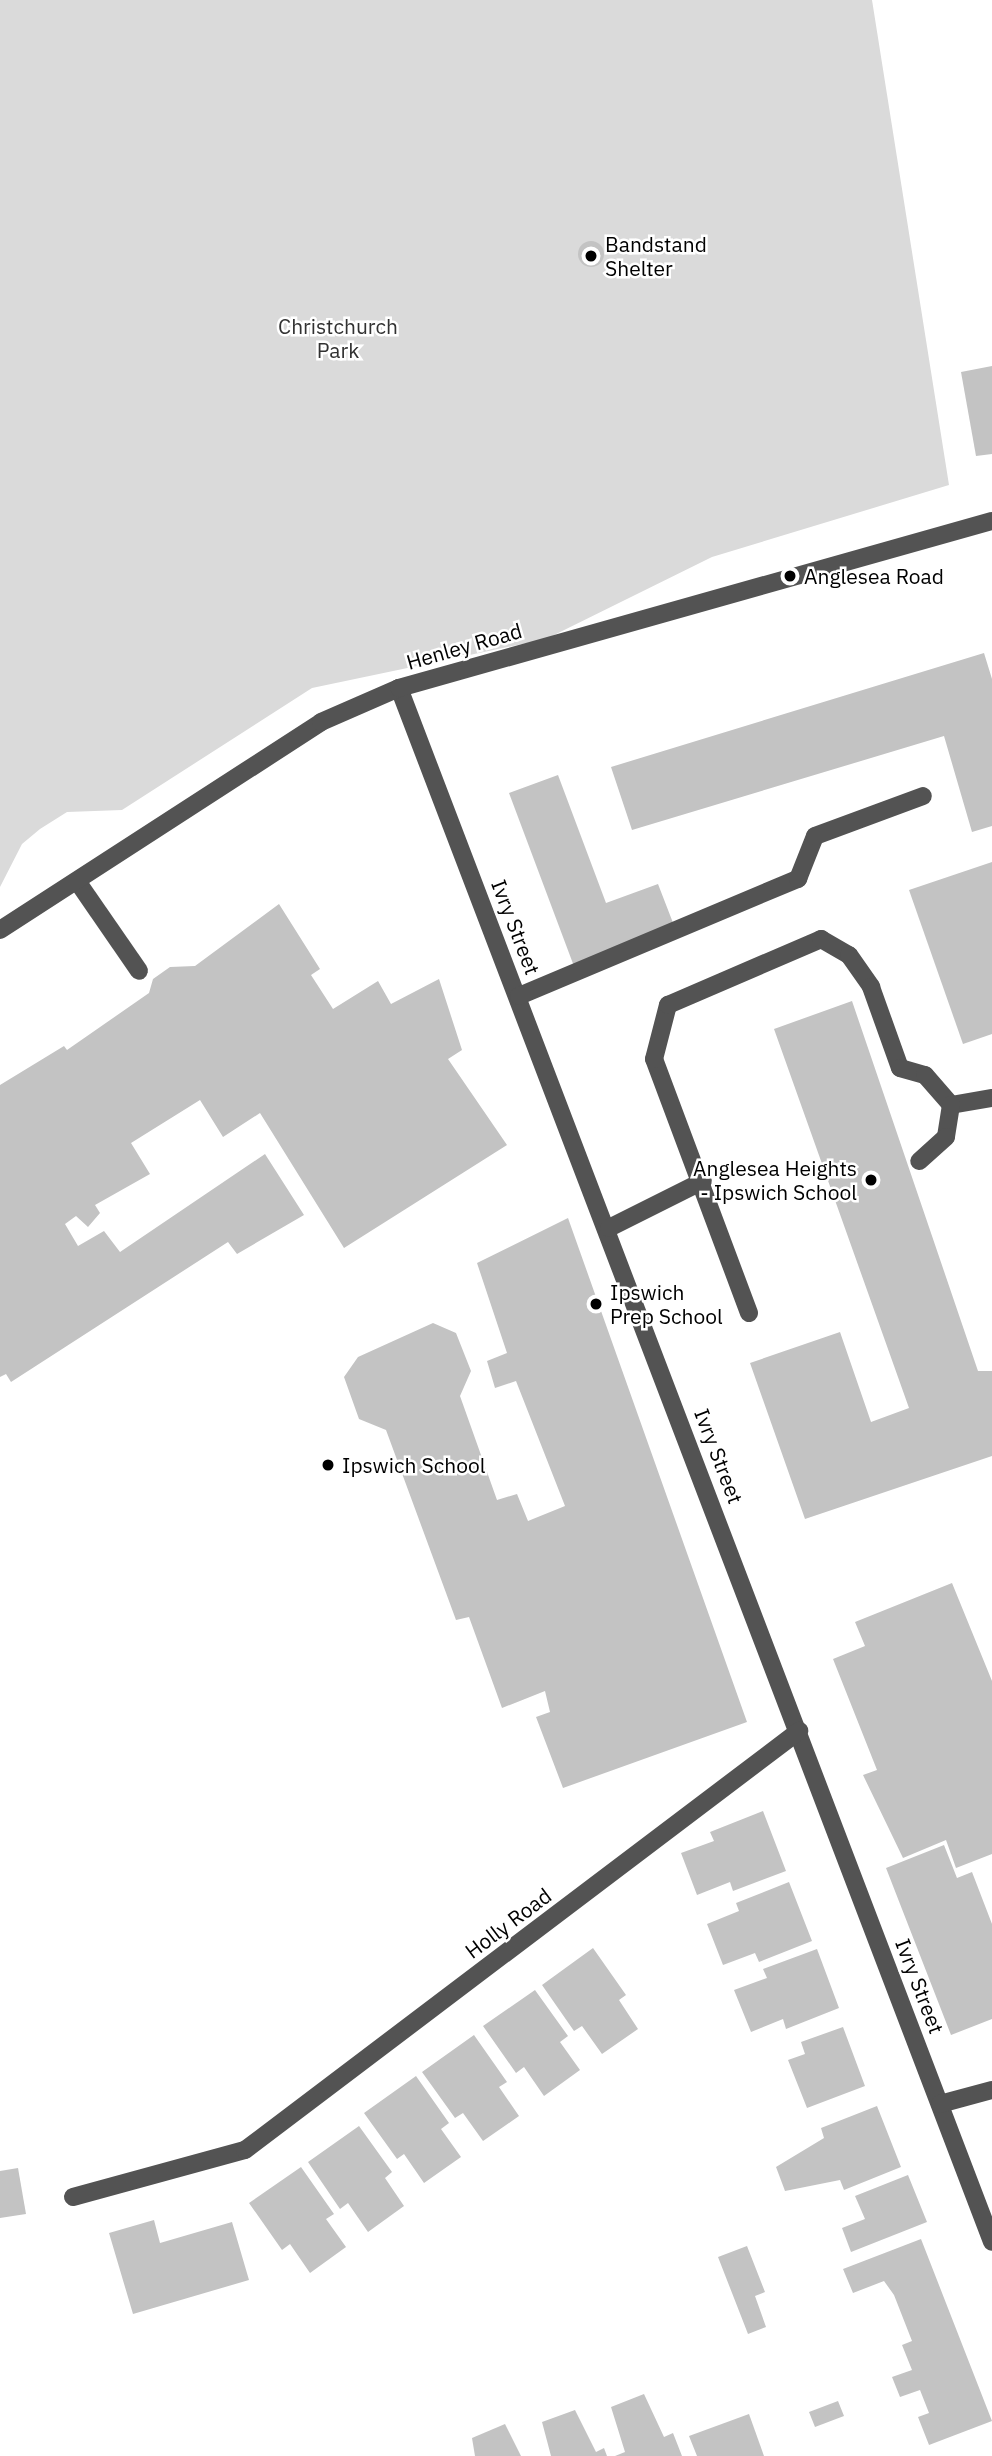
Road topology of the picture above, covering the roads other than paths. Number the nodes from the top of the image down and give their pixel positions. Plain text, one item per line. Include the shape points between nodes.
1 (992, 521) edge
2 (399, 688) junction
3 (923, 796) dead end
4 (77, 881) junction
5 (0, 930) edge
6 (139, 971) dead end
7 (519, 996) junction
8 (992, 1098) edge
9 (951, 1105) junction
10 (919, 1161) dead end
11 (703, 1181) junction
12 (609, 1228) junction
13 (749, 1313) dead end
14 (799, 1731) junction
15 (992, 2090) edge
16 (940, 2104) junction
17 (73, 2197) dead end
18 (992, 2242) edge

1 - 2 street, Henley Road
2 - 4 street, Henley Road via 321,722
2 - 7 street, Ivry Street
3 - 7 street via 815,835 798,879
4 - 5 street, Henley Road
4 - 6 street
7 - 12 street, Ivry Street
8 - 9 street
9 - 10 street via 946,1137
9 - 11 street via 925,1075 900,1068 871,987 849,955 821,939 668,1005 654,1059
11 - 12 street
11 - 13 street
12 - 14 street, Ivry Street
14 - 16 street, Ivry Street
14 - 17 street, Holly Road via 245,2150
15 - 16 street
16 - 18 street, Ivry Street

